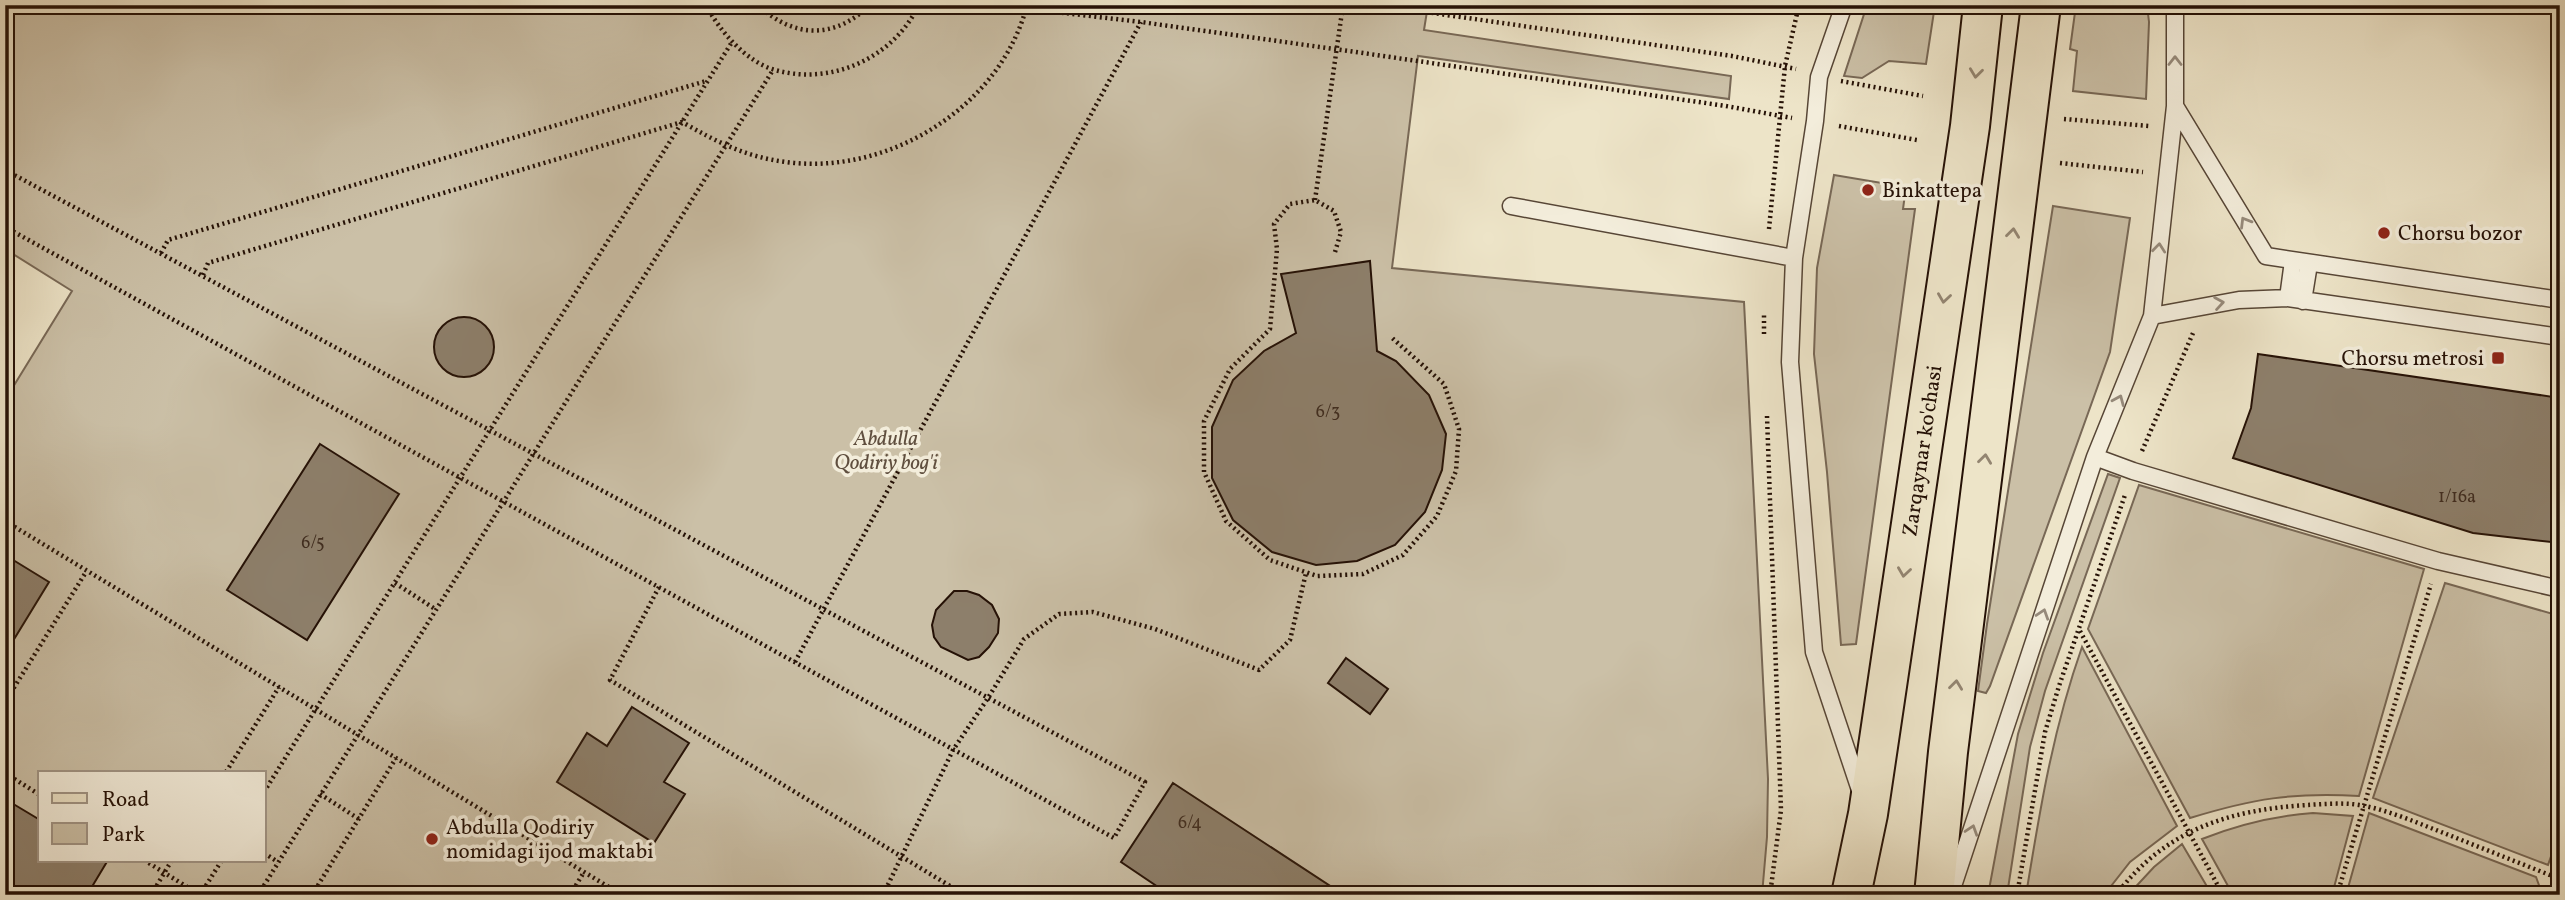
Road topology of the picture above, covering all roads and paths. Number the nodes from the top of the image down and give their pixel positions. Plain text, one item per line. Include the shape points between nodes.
1 (706, 5) edge
2 (758, 5) edge
3 (870, 5) edge
4 (919, 5) edge
5 (996, 5) edge
6 (1343, 5) edge
7 (1377, 5) edge
8 (1799, 5) edge
9 (1844, 5) edge
10 (1983, 5) edge
11 (2041, 5) edge
12 (2175, 5) edge
13 (1026, 7) edge
14 (1141, 22) junction
15 (732, 42) junction
16 (1335, 49) junction
17 (1785, 66) junction
18 (773, 69) junction
19 (1819, 77) junction
20 (707, 81) junction
21 (1923, 96) dead end
22 (2175, 106) junction
23 (1780, 117) junction
24 (2063, 119) dead end
25 (1815, 121) junction
26 (682, 122) junction
27 (2172, 128) junction
28 (1917, 140) dead end
29 (725, 146) junction
30 (2060, 163) dead end
31 (5, 170) edge
32 (2166, 174) junction
33 (1315, 200) junction
34 (1511, 205) dead end
35 (5, 227) edge
36 (1335, 252) dead end
37 (161, 253) junction
38 (1767, 253) junction
39 (1794, 258) junction
40 (2301, 262) junction
41 (203, 275) junction
42 (2296, 300) junction
43 (2560, 300) edge
44 (2204, 306) junction
45 (2152, 316) junction
46 (1391, 337) dead end
47 (2560, 337) edge
48 (1764, 342) dead end
49 (1766, 411) dead end
50 (489, 429) junction
51 (532, 452) junction
52 (2095, 457) junction
53 (2133, 471) junction
54 (460, 478) junction
55 (502, 501) junction
56 (5, 521) edge
57 (2438, 561) junction
58 (83, 570) junction
59 (1306, 573) junction
60 (394, 583) junction
61 (659, 587) junction
62 (2560, 589) edge
63 (435, 608) junction
64 (824, 609) junction
65 (2079, 630) junction
66 (795, 662) junction
67 (279, 687) junction
68 (988, 698) junction
69 (5, 702) edge
70 (316, 709) junction
71 (357, 734) junction
72 (953, 750) junction
73 (396, 758) junction
74 (227, 771) edge
75 (5, 773) edge
76 (266, 789) edge
77 (38, 794) edge
78 (320, 794) junction
79 (2364, 806) junction
80 (1868, 814) junction
81 (359, 819) junction
82 (2189, 832) junction
83 (266, 854) edge
84 (901, 858) junction
85 (147, 862) edge
86 (171, 862) edge
87 (221, 862) edge
88 (278, 862) junction
89 (584, 872) junction
90 (164, 873) junction
91 (2560, 881) edge
92 (2560, 888) edge
93 (151, 895) edge
94 (200, 895) edge
95 (258, 895) edge
96 (312, 895) edge
97 (570, 895) edge
98 (622, 895) edge
99 (883, 895) edge
100 (965, 895) edge
101 (1770, 895) edge
102 (1851, 895) edge
103 (1934, 895) edge
104 (1950, 895) edge
105 (2017, 895) edge
106 (2116, 895) edge
107 (2223, 895) edge
108 (2337, 895) edge
109 (2537, 895) edge
110 (2558, 895) edge

1 - 15 path
2 - 3 path via 786,25 804,30 842,26
4 - 18 path via 900,36 862,63 817,74
5 - 13 path
6 - 16 path
7 - 17 path
8 - 17 path
9 - 19 lane
10 -> 80 main road, Zarqaynar ko'chasi via 1968,139
103 -> 11 main road
22 -> 12 lane
13 - 14 path
13 - 29 path via 1013,41 974,96 929,131 889,151 822,164 787,163
14 - 16 path
14 - 64 path
15 - 18 path
15 - 20 path
16 - 23 path
16 - 33 path
17 - 19 path
17 - 23 path
18 - 29 path
19 - 21 path
19 - 25 lane
20 - 26 path
20 - 37 path via 168,240
22 - 27 lane
40 -> 22 lane via 2266,256
23 - 25 path
23 - 38 path
24 - 27 path
25 - 28 path
25 - 39 lane
26 - 29 path
26 - 41 path via 208,263
26 - 50 path
27 - 32 lane
29 - 51 path
30 - 32 path
31 - 37 path
45 -> 32 lane
33 - 36 path via 1334,211 1341,232
33 - 59 path via 1290,204 1274,224 1277,249 1270,329 1230,369 1204,421 1204,472 1226,521 1270,561
34 - 38 lane
35 - 54 path
37 - 41 path
38 - 39 lane
38 - 48 path
39 - 80 lane via 1790,362 1814,652
40 - 42 lane
40 - 43 lane
41 - 50 path
44 -> 42 lane via 2239,300
42 - 47 lane
44 - 45 lane
44 - 53 path
52 -> 45 lane
46 - 59 path via 1444,383 1460,429 1456,471 1437,516 1403,555 1363,574
49 - 101 path via 1781,810
50 - 51 path
50 - 54 path
51 - 55 path
51 - 64 path
52 - 53 lane
104 -> 52 lane
53 - 57 lane
53 - 65 path
54 - 55 path
54 - 60 path
55 - 61 path
55 - 63 path
56 - 58 path
57 - 62 lane
57 - 79 path
58 - 67 path
58 - 69 path via 86,572
59 - 68 path via 1290,640 1259,670 1155,629 1093,612 1059,614 1024,639
60 - 63 path
60 - 70 path
61 - 66 path
61 - 84 path via 610,680
63 - 71 path
64 - 66 path
64 - 68 path
65 - 82 path
65 - 105 path via 2045,732
66 - 72 path
67 - 70 path
67 - 74 path
68 - 72 path
68 - 72 path via 1145,782 1114,838
70 - 71 path
70 - 76 path
71 - 73 path
71 - 78 path
72 - 84 path
73 - 81 path
73 - 89 path
75 - 77 path
78 - 81 path
78 - 88 path
79 - 82 path via 2256,810
79 - 91 path via 2424,825
79 - 108 path
80 - 102 main road, Zarqaynar ko'chasi
81 - 96 path
82 - 106 path via 2154,854
82 - 107 path
83 - 88 path
84 - 99 path
84 - 100 path
85 - 90 path
86 - 90 path
87 - 94 path
88 - 95 path
89 - 97 path
89 - 98 path
90 - 93 path
90 - 94 path
91 - 109 path
92 - 110 path

